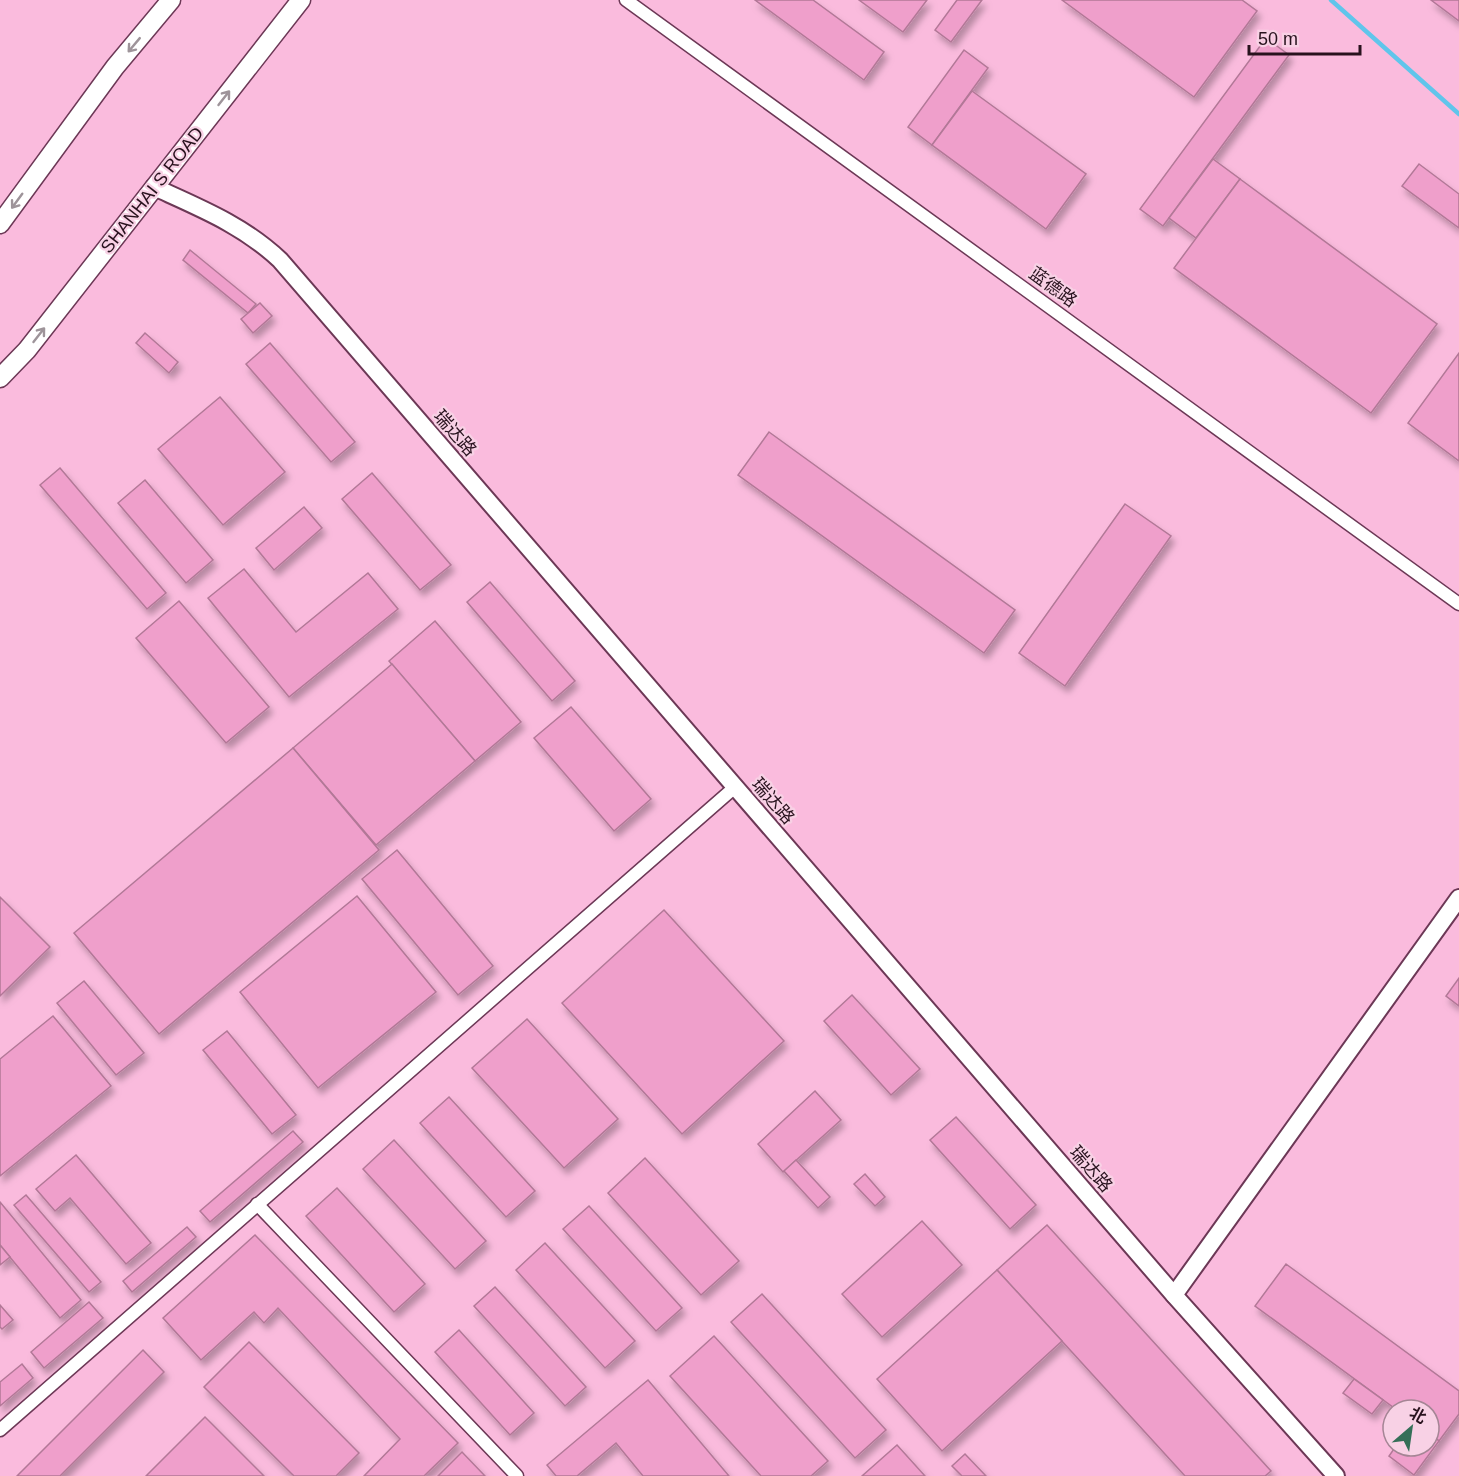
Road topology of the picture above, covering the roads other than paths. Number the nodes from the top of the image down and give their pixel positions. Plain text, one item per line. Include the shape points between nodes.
1 (171, 0) edge
2 (301, 0) edge
3 (626, 0) edge
4 (154, 187) junction
5 (0, 224) edge
6 (0, 378) edge
7 (1459, 604) edge
8 (735, 787) junction
9 (1459, 898) edge
10 (257, 1204) junction
11 (1174, 1295) junction
12 (0, 1430) edge
13 (517, 1476) edge
14 (1336, 1476) edge

1 -> 5 main road via 116,67
4 -> 2 main road, SHANHAI S ROAD
3 - 7 street, 蓝德路
6 -> 4 main road, SHANHAI S ROAD via 27,350
4 - 8 street, 瑞达路 via 231,221 280,260
8 - 10 street
8 - 11 street, 瑞达路
9 - 11 street
10 - 12 street
10 - 13 street
11 - 14 street, 瑞达路

